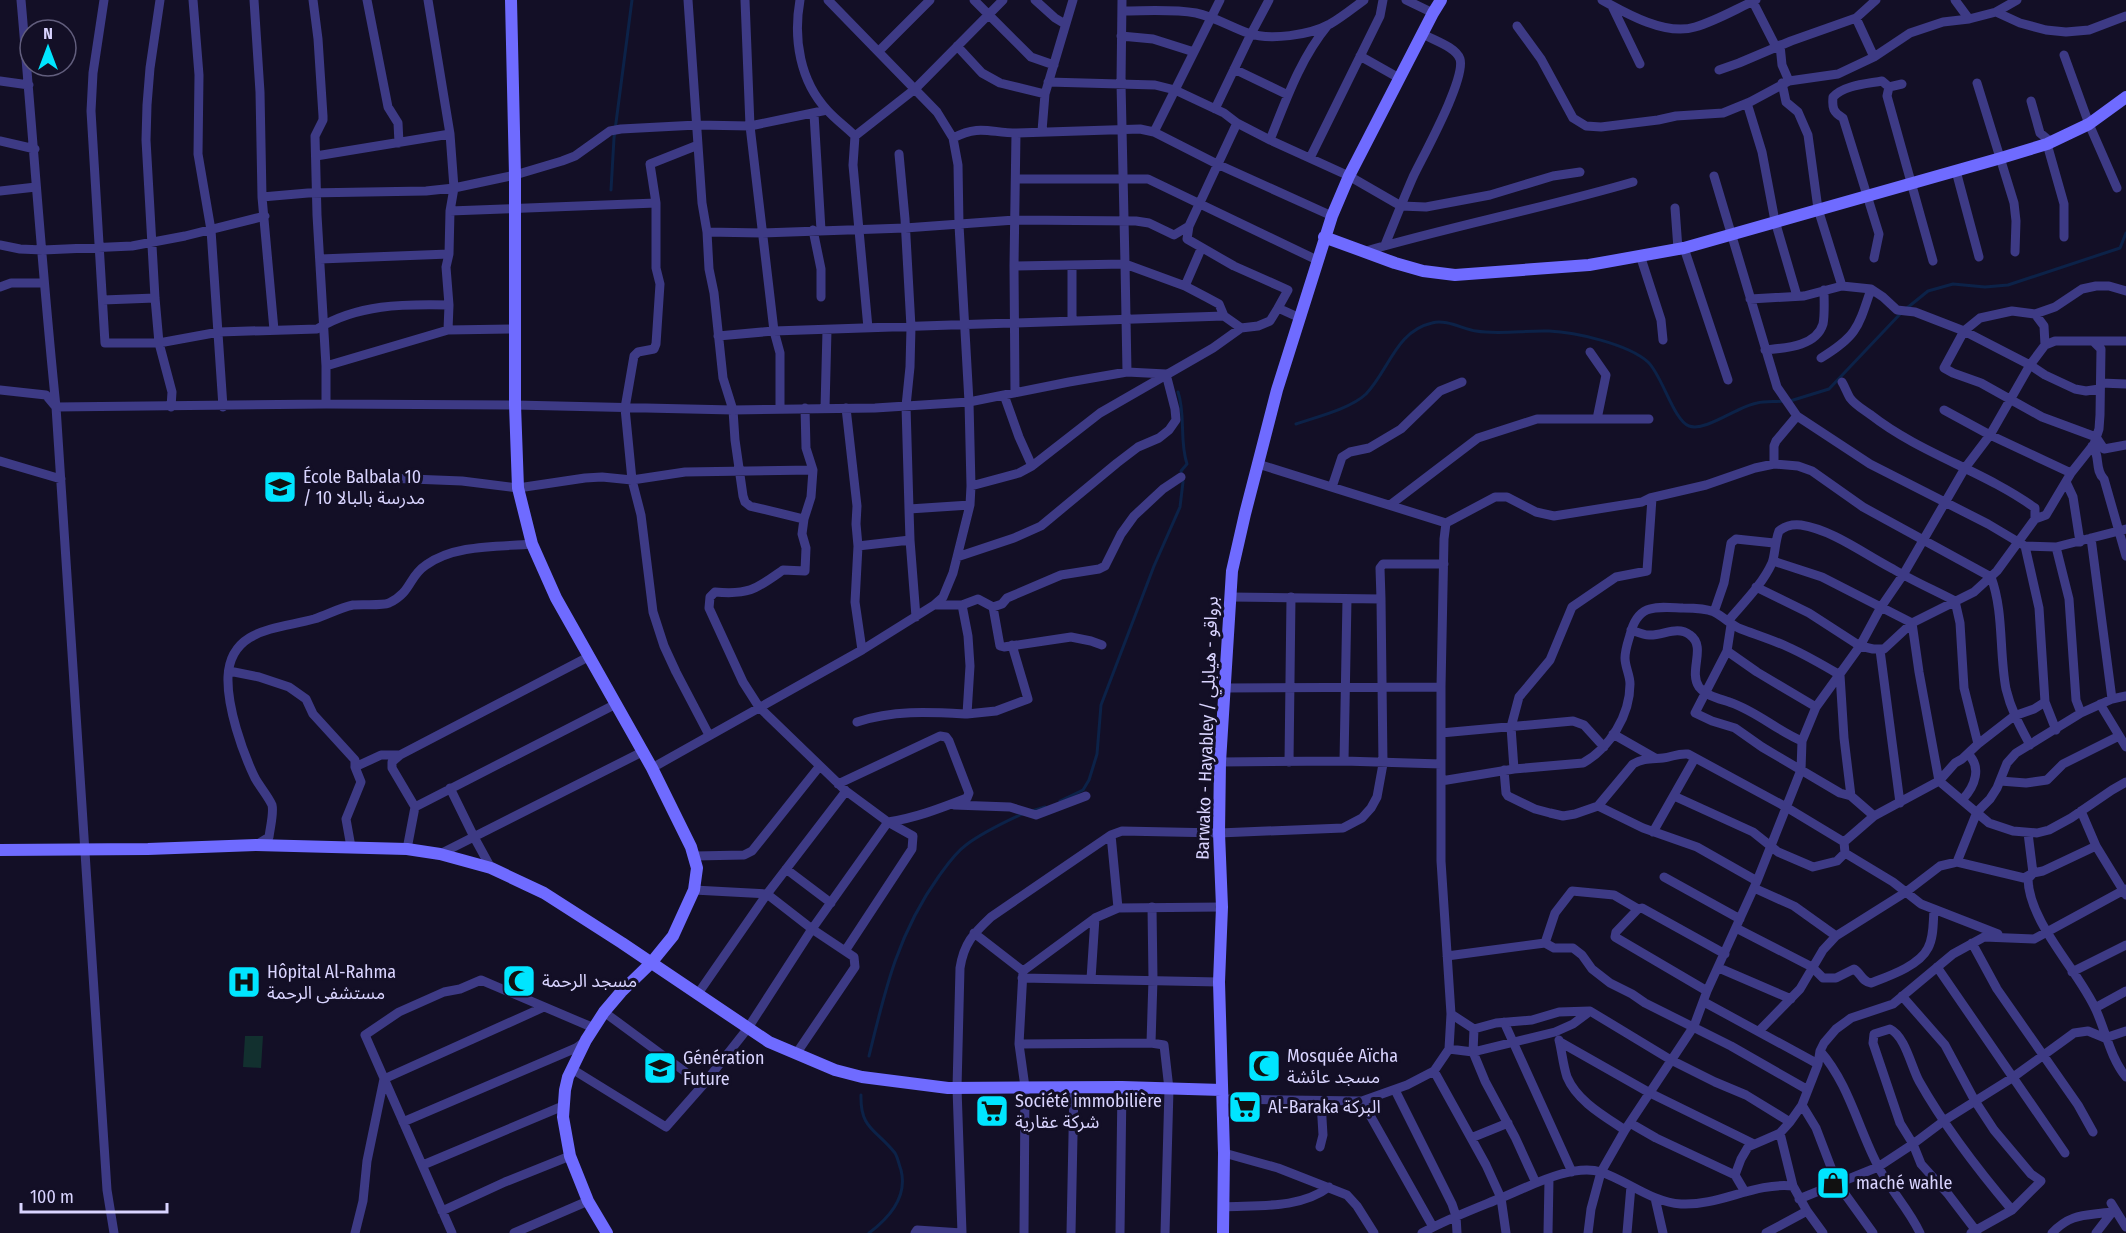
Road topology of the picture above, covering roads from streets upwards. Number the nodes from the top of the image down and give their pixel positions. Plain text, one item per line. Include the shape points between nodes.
1 (21, 0) edge
2 (104, 0) edge
3 (160, 0) edge
4 (193, 0) edge
5 (254, 0) edge
6 (313, 0) edge
7 (367, 0) edge
8 (428, 0) edge
9 (511, 0) edge
10 (688, 0) edge
11 (745, 0) edge
12 (800, 0) edge
13 (828, 0) edge
14 (930, 0) edge
15 (974, 0) edge
16 (1003, 0) edge
17 (1035, 0) edge
18 (1072, 0) edge
19 (1122, 0) edge
20 (1220, 0) edge
21 (1269, 0) edge
22 (1365, 0) edge
23 (1406, 0) edge
24 (1441, 0) edge
25 (1602, 0) edge
26 (1754, 0) edge
27 (1876, 0) edge
28 (1955, 0) edge
29 (2017, 0) edge
30 (1382, 1) edge
31 (1612, 6) junction
32 (1122, 11) junction
33 (1996, 12) junction
34 (1432, 13) junction
35 (989, 14) junction
36 (2126, 16) edge
37 (1211, 17) junction
38 (1856, 18) junction
39 (1969, 19) junction
40 (1065, 24) junction
41 (1328, 25) junction
42 (1517, 26) dead end
43 (1251, 34) junction
44 (1423, 34) junction
45 (1121, 36) junction
46 (957, 46) junction
47 (1778, 46) junction
48 (879, 51) junction
49 (1194, 52) junction
50 (2064, 55) dead end
51 (1360, 56) junction
52 (1875, 57) junction
53 (1640, 64) dead end
54 (1054, 65) junction
55 (1234, 69) junction
56 (1719, 70) dead end
57 (1399, 78) junction
58 (0, 81) edge
59 (1048, 81) junction
60 (1785, 82) junction
61 (1121, 83) junction
62 (1977, 83) dead end
63 (1902, 84) dead end
64 (29, 85) junction
65 (1889, 87) junction
66 (915, 89) junction
67 (1175, 90) junction
68 (1045, 94) junction
69 (1288, 96) junction
70 (2126, 97) edge
71 (2031, 101) dead end
72 (1748, 103) junction
73 (1215, 109) junction
74 (827, 110) junction
75 (814, 114) junction
76 (1237, 123) junction
77 (2089, 124) junction
78 (697, 125) junction
79 (750, 126) junction
80 (1122, 129) junction
81 (1041, 130) junction
82 (1154, 132) junction
83 (1016, 133) junction
84 (450, 134) junction
85 (855, 136) junction
86 (953, 138) junction
87 (1270, 140) junction
88 (0, 141) edge
89 (399, 143) junction
90 (2049, 143) junction
91 (698, 145) junction
92 (35, 149) junction
93 (899, 154) dead end
94 (316, 156) junction
95 (1310, 158) junction
96 (2001, 158) junction
97 (1217, 164) junction
98 (1956, 171) junction
99 (1580, 172) dead end
100 (515, 175) junction
101 (1349, 176) junction
102 (1714, 176) dead end
103 (1123, 178) junction
104 (1016, 179) junction
105 (1633, 182) dead end
106 (1911, 184) junction
107 (36, 187) junction
108 (453, 188) junction
109 (2117, 188) dead end
110 (0, 191) edge
111 (316, 192) junction
112 (1867, 196) junction
113 (262, 197) junction
114 (1200, 202) junction
115 (656, 203) junction
116 (1401, 206) junction
117 (1675, 208) dead end
118 (515, 209) junction
119 (1818, 209) junction
120 (450, 212) junction
121 (265, 216) junction
122 (1332, 216) junction
123 (1015, 220) junction
124 (1123, 221) junction
125 (1775, 221) junction
126 (959, 225) junction
127 (1189, 226) junction
128 (905, 228) junction
129 (859, 229) junction
130 (211, 230) junction
131 (817, 230) junction
132 (707, 232) junction
133 (762, 233) junction
134 (1732, 233) junction
135 (1324, 237) junction
136 (2064, 237) dead end
137 (152, 243) junction
138 (0, 245) edge
139 (1385, 245) junction
140 (101, 248) junction
141 (1202, 249) junction
142 (1681, 249) junction
143 (43, 250) junction
144 (1364, 252) junction
145 (2015, 252) dead end
146 (449, 254) junction
147 (1640, 255) junction
148 (1980, 257) dead end
149 (1874, 258) dead end
150 (320, 259) junction
151 (1317, 260) junction
152 (1933, 261) dead end
153 (1125, 264) junction
154 (1072, 265) junction
155 (1014, 266) junction
156 (43, 283) junction
157 (1185, 286) junction
158 (1842, 286) junction
159 (0, 287) edge
160 (1871, 289) junction
161 (1824, 290) junction
162 (2126, 291) edge
163 (1797, 296) junction
164 (821, 297) dead end
165 (155, 298) junction
166 (1750, 299) junction
167 (103, 300) junction
168 (449, 305) junction
169 (1278, 308) junction
170 (2035, 314) junction
171 (1224, 316) junction
172 (1300, 318) junction
173 (1125, 320) junction
174 (1072, 321) junction
175 (1014, 322) junction
176 (964, 324) junction
177 (324, 325) junction
178 (911, 327) junction
179 (515, 328) junction
180 (868, 328) junction
181 (1241, 328) junction
182 (274, 330) junction
183 (448, 330) junction
184 (827, 330) junction
185 (774, 331) junction
186 (1964, 331) junction
187 (219, 332) junction
188 (718, 336) junction
189 (1663, 340) dead end
190 (2092, 341) junction
191 (2126, 341) edge
192 (159, 343) junction
193 (2045, 345) junction
194 (1765, 350) junction
195 (1590, 352) dead end
196 (1821, 358) dead end
197 (2030, 365) junction
198 (326, 366) junction
199 (1127, 372) junction
200 (1166, 374) junction
201 (1728, 380) dead end
202 (1462, 382) dead end
203 (1842, 382) dead end
204 (2126, 384) edge
205 (2100, 386) junction
206 (0, 390) edge
207 (1015, 393) junction
208 (1004, 395) junction
209 (2010, 399) junction
210 (969, 402) junction
211 (326, 405) junction
212 (515, 405) junction
213 (906, 406) junction
214 (56, 407) junction
215 (171, 407) junction
216 (223, 407) junction
217 (625, 408) junction
218 (780, 408) junction
219 (805, 408) junction
220 (825, 408) junction
221 (846, 408) junction
222 (733, 410) junction
223 (1944, 410) dead end
224 (1797, 416) junction
225 (1597, 419) junction
226 (1649, 419) dead end
227 (1990, 435) junction
228 (2094, 442) junction
229 (2126, 445) edge
230 (0, 461) edge
231 (1258, 464) junction
232 (1774, 464) junction
233 (1032, 466) junction
234 (1965, 468) junction
235 (738, 470) junction
236 (813, 470) junction
237 (1180, 477) dead end
238 (61, 478) junction
239 (386, 478) dead end
240 (2068, 478) junction
241 (632, 480) junction
242 (971, 486) junction
243 (1332, 487) junction
244 (518, 488) junction
245 (1652, 498) junction
246 (970, 505) junction
247 (1390, 505) junction
248 (1946, 505) junction
249 (909, 509) junction
250 (804, 519) junction
251 (2035, 519) junction
252 (1446, 523) junction
253 (2122, 530) edge
254 (2091, 538) junction
255 (910, 540) junction
256 (1923, 540) junction
257 (2080, 542) junction
258 (1774, 543) junction
259 (532, 544) junction
260 (2022, 544) junction
261 (858, 546) junction
262 (2056, 547) junction
263 (2126, 556) edge
264 (957, 557) junction
265 (1773, 561) junction
266 (1444, 564) junction
267 (1903, 575) junction
268 (1991, 577) junction
269 (1756, 587) junction
270 (1230, 597) junction
271 (1291, 597) junction
272 (1381, 598) junction
273 (1347, 599) junction
274 (1955, 601) junction
275 (934, 605) junction
276 (962, 605) junction
277 (993, 607) junction
278 (1881, 607) junction
279 (1714, 612) junction
280 (916, 617) junction
281 (1729, 623) junction
282 (1912, 623) junction
283 (1631, 630) junction
284 (1012, 645) junction
285 (1102, 645) dead end
286 (1860, 646) junction
287 (862, 650) junction
288 (1880, 650) junction
289 (1727, 651) junction
290 (590, 656) junction
291 (230, 671) junction
292 (1840, 675) junction
293 (1346, 687) junction
294 (1382, 687) junction
295 (1441, 687) junction
296 (1225, 688) junction
297 (1291, 688) junction
298 (1705, 693) junction
299 (2126, 696) edge
300 (2112, 699) junction
301 (2045, 702) junction
302 (616, 704) junction
303 (2100, 704) junction
304 (759, 707) junction
305 (1816, 707) junction
306 (2081, 713) junction
307 (967, 714) junction
308 (2014, 716) junction
309 (856, 722) dead end
310 (1511, 727) junction
311 (2055, 730) junction
312 (1441, 733) junction
313 (1613, 734) junction
314 (709, 735) junction
315 (2119, 736) junction
316 (1802, 741) junction
317 (1978, 744) junction
318 (2030, 745) junction
319 (1604, 747) junction
320 (2126, 747) edge
321 (642, 752) junction
322 (1968, 754) junction
323 (400, 755) junction
324 (1655, 758) junction
325 (1695, 758) junction
326 (1344, 761) junction
327 (1220, 762) junction
328 (1289, 762) junction
329 (1383, 764) junction
330 (1441, 764) junction
331 (356, 767) junction
332 (819, 767) junction
333 (652, 768) junction
334 (1509, 770) junction
335 (1801, 770) junction
336 (1939, 781) junction
337 (2000, 781) junction
338 (1441, 782) junction
339 (2126, 783) edge
340 (838, 784) junction
341 (450, 788) junction
342 (846, 791) junction
343 (1086, 796) dead end
344 (1674, 796) junction
345 (1851, 796) junction
346 (1963, 799) junction
347 (1900, 803) junction
348 (949, 805) junction
349 (1598, 806) junction
350 (415, 807) junction
351 (1786, 807) junction
352 (2081, 811) junction
353 (1977, 812) junction
354 (1874, 816) junction
355 (888, 822) junction
356 (1653, 832) junction
357 (1219, 833) junction
358 (2028, 833) junction
359 (1111, 835) junction
360 (474, 837) junction
361 (1844, 842) junction
362 (256, 845) junction
363 (2096, 846) junction
364 (351, 847) junction
365 (1772, 847) junction
366 (407, 849) junction
367 (0, 850) edge
368 (87, 850) junction
369 (1845, 853) junction
370 (440, 854) junction
371 (695, 856) junction
372 (1957, 862) junction
373 (491, 868) junction
374 (786, 869) junction
375 (2033, 873) junction
376 (1664, 877) dead end
377 (1756, 885) junction
378 (694, 890) junction
379 (1906, 892) junction
380 (2125, 892) edge
381 (767, 894) junction
382 (831, 903) junction
383 (1118, 908) junction
384 (1152, 908) junction
385 (1222, 908) junction
386 (1638, 909) junction
387 (1934, 910) junction
388 (1095, 918) junction
389 (1738, 924) junction
390 (812, 928) junction
391 (974, 933) junction
392 (2048, 933) junction
393 (1836, 936) junction
394 (2007, 938) junction
395 (1545, 943) junction
396 (1972, 943) junction
397 (2126, 945) edge
398 (845, 951) junction
399 (1725, 954) junction
400 (1447, 956) junction
401 (651, 963) junction
402 (1910, 965) junction
403 (1812, 967) junction
404 (1937, 967) junction
405 (1719, 968) junction
406 (2072, 972) junction
407 (1022, 975) junction
408 (1091, 980) junction
409 (1153, 980) junction
410 (1922, 980) junction
411 (1219, 982) junction
412 (1707, 991) junction
413 (2126, 991) edge
414 (697, 995) junction
415 (1902, 996) junction
416 (1791, 999) junction
417 (1704, 1002) junction
418 (544, 1007) junction
419 (2095, 1008) junction
420 (1590, 1011) junction
421 (604, 1012) junction
422 (1451, 1014) junction
423 (1504, 1022) junction
424 (1694, 1026) junction
425 (594, 1028) junction
426 (748, 1028) junction
427 (1474, 1029) junction
428 (1555, 1032) junction
429 (1759, 1032) junction
430 (2126, 1032) edge
431 (2105, 1038) junction
432 (586, 1041) junction
433 (1511, 1042) junction
434 (1560, 1042) junction
435 (1151, 1043) junction
436 (1019, 1044) junction
437 (1449, 1049) junction
438 (1820, 1051) junction
439 (1473, 1052) junction
440 (796, 1054) junction
441 (2043, 1054) junction
442 (1671, 1060) junction
443 (1818, 1064) junction
444 (572, 1069) junction
445 (1434, 1071) junction
446 (2126, 1077) edge
447 (2012, 1078) junction
448 (384, 1079) junction
449 (703, 1085) junction
450 (1024, 1087) junction
451 (1074, 1087) junction
452 (1122, 1087) junction
453 (957, 1088) junction
454 (1169, 1089) junction
455 (1395, 1090) junction
456 (1808, 1090) junction
457 (1650, 1093) junction
458 (1222, 1094) junction
459 (1362, 1101) junction
460 (1975, 1101) junction
461 (1322, 1102) junction
462 (1802, 1105) junction
463 (563, 1106) junction
464 (1945, 1120) junction
465 (403, 1122) junction
466 (1790, 1122) junction
467 (1508, 1123) junction
468 (1628, 1126) junction
469 (1780, 1132) junction
470 (2092, 1132) dead end
471 (1471, 1138) junction
472 (1754, 1144) junction
473 (1913, 1144) junction
474 (1320, 1148) dead end
475 (1224, 1153) junction
476 (2065, 1153) dead end
477 (570, 1156) junction
478 (423, 1166) junction
479 (1878, 1167) junction
480 (1572, 1172) junction
481 (1601, 1172) junction
482 (1735, 1175) junction
483 (1549, 1179) junction
484 (1536, 1183) junction
485 (1838, 1183) junction
486 (1631, 1186) junction
487 (1793, 1186) junction
488 (1329, 1187) junction
489 (1745, 1192) junction
490 (1501, 1198) junction
491 (1655, 1198) junction
492 (1799, 1199) junction
493 (588, 1201) junction
494 (1223, 1207) junction
495 (2112, 1208) junction
496 (2012, 1210) junction
497 (442, 1211) junction
498 (1807, 1211) junction
499 (1456, 1216) junction
500 (1433, 1227) junction
501 (2126, 1227) edge
502 (1773, 1232) edge
503 (1974, 1232) edge
504 (114, 1233) edge
505 (355, 1233) edge
506 (452, 1233) edge
507 (513, 1233) edge
508 (607, 1233) edge
509 (915, 1233) edge
510 (962, 1233) edge
511 (1024, 1233) edge
512 (1071, 1233) edge
513 (1120, 1233) edge
514 (1165, 1233) edge
515 (1223, 1233) edge
516 (1374, 1233) edge
517 (1422, 1233) edge
518 (1457, 1233) edge
519 (1506, 1233) edge
520 (1548, 1233) edge
521 (1588, 1233) edge
522 (1627, 1233) edge
523 (1663, 1233) edge
524 (1823, 1233) edge
525 (1873, 1233) edge
526 (1920, 1233) edge
527 (2052, 1233) edge
528 (2096, 1233) edge

1 - 64 street
2 - 140 street via 91,92
3 - 137 street via 147,105
4 - 130 street via 199,75 198,154
5 - 113 street
6 - 94 street via 323,116 315,136
7 - 89 street via 388,107 398,123
8 - 84 street
9 - 100 street
10 - 78 street
11 - 79 street
12 - 74 street via 798,26 804,72 808,85
13 - 48 street
14 - 48 street
15 - 35 street
16 - 35 street
17 - 40 street
18 - 40 street
19 - 32 street
20 - 37 street
21 - 43 street
22 - 30 street
22 - 41 street
23 - 34 street
24 - 34 street, Barwako - Hayabley / برواقو - هيابلي
25 - 31 street
26 - 31 street via 1693,28 1647,23
26 - 47 street
27 - 38 street
28 - 39 street
29 - 33 street
30 - 51 street via 1380,16
31 - 53 street
32 - 37 street via 1180,11
32 - 45 street
33 - 36 street via 2020,23 2066,32 2089,30
33 - 39 street
34 - 44 street, Barwako - Hayabley / برواقو - هيابلي
35 - 46 street
35 - 54 street via 1031,57
37 - 43 street
37 - 49 street
38 - 47 street
38 - 52 street
39 - 52 street via 1943,22 1910,33
40 - 54 street
41 - 43 street via 1282,36
41 - 69 street via 1311,47
42 - 72 street via 1541,59 1573,118 1586,126 1723,114
43 - 55 street
44 - 57 street, Barwako - Hayabley / برواقو - هيابلي
44 - 116 street via 1456,53 1461,68
45 - 49 street via 1153,39
45 - 61 street
46 - 66 street
46 - 68 street via 982,73 1000,83
47 - 56 street
47 - 60 street
48 - 66 street
49 - 67 street
50 - 77 street
51 - 57 street
51 - 95 street
52 - 60 street via 1838,74
54 - 59 street
55 - 69 street
55 - 73 street
57 - 101 street, Barwako - Hayabley / برواقو - هيابلي
58 - 64 street
59 - 61 street
59 - 68 street
60 - 72 street
60 - 119 street via 1782,92 1786,102 1798,112 1808,135
61 - 67 street
61 - 80 street
62 - 96 street
63 - 65 street
64 - 92 street
65 - 106 street via 1889,108
65 - 112 street via 1882,81 1845,87 1833,97 1834,111 1842,118
66 - 85 street
66 - 86 street via 937,112
67 - 73 street
67 - 82 street
68 - 81 street
69 - 87 street
70 - 77 street
71 - 90 street via 2040,133
72 - 125 street
73 - 76 street
74 - 75 street
74 - 85 street
75 - 79 street
75 - 131 street
76 - 87 street
76 - 97 street
77 - 90 street
77 - 109 street
78 - 79 street
78 - 91 street
78 - 100 street via 609,131 575,156
79 - 133 street
80 - 81 street
80 - 82 street
80 - 103 street
81 - 83 street
82 - 97 street
83 - 86 street via 976,129
83 - 104 street
84 - 89 street
84 - 108 street
85 - 129 street via 853,165
86 - 126 street via 958,165
87 - 95 street
88 - 92 street
89 - 94 street
90 - 96 street
90 - 136 street via 2064,204
91 - 115 street via 650,164
91 - 132 street
92 - 107 street
93 - 128 street
94 - 111 street
95 - 101 street
96 - 98 street
96 - 145 street via 2014,203
97 - 114 street
97 - 122 street
98 - 106 street
98 - 148 street
99 - 116 street via 1490,195 1426,207
100 - 108 street
100 - 118 street
101 - 116 street
101 - 122 street, Barwako - Hayabley / برواقو - هيابلي
102 - 134 street
103 - 104 street
103 - 114 street via 1148,179
103 - 124 street
104 - 123 street
105 - 139 street
106 - 112 street
106 - 152 street
107 - 110 street
107 - 143 street
108 - 111 street
108 - 120 street
111 - 113 street
111 - 150 street
112 - 119 street
112 - 149 street via 1879,234
113 - 121 street
114 - 127 street
114 - 151 street
115 - 118 street
115 - 217 street via 656,268 660,284 656,344 654,349 634,356
116 - 139 street
117 - 142 street
118 - 120 street
118 - 179 street
119 - 125 street
119 - 158 street
120 - 146 street
121 - 130 street
121 - 182 street
122 - 135 street, Barwako - Hayabley / برواقو - هيابلي
123 - 124 street
123 - 126 street
123 - 155 street
124 - 127 street via 1149,223 1174,235
124 - 153 street
125 - 134 street
125 - 163 street
126 - 128 street
126 - 176 street
127 - 141 street via 1187,239
128 - 129 street
128 - 178 street
129 - 131 street
129 - 180 street
130 - 137 street
130 - 187 street
131 - 133 street
131 - 164 street
132 - 133 street
132 - 188 street
133 - 185 street
134 - 142 street
134 - 166 street
135 - 144 street
135 - 151 street, Barwako - Hayabley / برواقو - هيابلي
137 - 140 street
137 - 165 street
138 - 143 street
139 - 144 street
140 - 143 street
140 - 167 street
141 - 157 street
141 - 169 street via 1288,290
142 - 147 street
142 - 201 street
143 - 156 street
144 - 147 street via 1423,271 1455,275 1589,265
146 - 150 street
146 - 168 street
147 - 189 street via 1661,320
150 - 177 street
151 - 172 street, Barwako - Hayabley / برواقو - هيابلي
153 - 154 street
153 - 157 street
153 - 173 street
154 - 155 street
154 - 174 street
155 - 175 street
156 - 159 street
156 - 214 street
157 - 171 street via 1219,304
158 - 160 street
158 - 161 street
160 - 186 street via 1897,310 1915,312
160 - 196 street via 1856,331
161 - 163 street
161 - 194 street via 1823,323 1818,332 1796,345
162 - 170 street via 2109,286 2082,289 2055,307
163 - 166 street
165 - 167 street
165 - 192 street
166 - 194 street
167 - 192 street via 105,343
168 - 177 street via 374,307
168 - 183 street
169 - 172 street
169 - 181 street via 1270,321
170 - 186 street via 1992,314
170 - 193 street via 2044,326
171 - 173 street
171 - 181 street
172 - 231 street, Barwako - Hayabley / برواقو - هيابلي
173 - 174 street
173 - 199 street
174 - 175 street
175 - 176 street
175 - 207 street
176 - 178 street
176 - 210 street
177 - 182 street via 318,329
177 - 198 street
178 - 180 street
178 - 213 street
179 - 183 street
179 - 212 street
180 - 184 street
181 - 200 street
182 - 187 street
183 - 198 street
184 - 185 street
184 - 220 street
185 - 188 street
185 - 218 street via 780,353
186 - 197 street
186 - 209 street via 1944,368
187 - 192 street
187 - 216 street
188 - 222 street via 723,378
190 - 191 street
190 - 193 street via 2055,341
190 - 205 street via 2101,349
192 - 215 street via 172,392
193 - 197 street
194 - 224 street via 1777,387
195 - 225 street via 1606,375
197 - 205 street via 2074,389 2086,391
197 - 209 street
198 - 211 street
199 - 200 street
199 - 207 street
200 - 233 street via 1100,413
200 - 264 street via 1176,420 1169,430 1138,447 1041,526
202 - 243 street via 1440,392 1401,429 1369,448 1342,457
203 - 234 street via 1851,400 1881,423
204 - 205 street
205 - 228 street via 2100,415
206 - 214 street via 46,395
207 - 208 street
208 - 210 street
208 - 233 street
209 - 227 street
209 - 228 street
210 - 213 street
210 - 242 street
211 - 212 street
211 - 216 street
212 - 217 street
212 - 244 street
213 - 221 street
213 - 249 street
214 - 215 street
214 - 238 street
215 - 216 street
217 - 222 street
217 - 241 street
218 - 219 street
218 - 222 street
219 - 220 street
219 - 236 street via 806,448
220 - 221 street
221 - 261 street
222 - 235 street
223 - 227 street
224 - 232 street via 1774,446
224 - 248 street via 1870,464
225 - 226 street
225 - 247 street via 1537,419 1478,438
227 - 234 street
227 - 240 street
228 - 229 street via 2104,449
228 - 240 street
228 - 253 street via 2098,470
230 - 238 street
231 - 243 street
231 - 270 street, Barwako - Hayabley / برواقو - هيابلي via 1232,571
232 - 245 street
232 - 256 street via 1812,471 1863,507
233 - 242 street
234 - 248 street
234 - 251 street via 2035,508
235 - 236 street
235 - 241 street
235 - 250 street via 745,502 750,507
236 - 250 street
237 - 277 street via 1134,516 1106,566 1061,575
238 - 368 street
239 - 244 street
240 - 251 street via 2046,515
240 - 257 street
241 - 244 street via 585,478
241 - 314 street via 642,523 653,612 672,664
242 - 246 street
243 - 247 street
244 - 259 street
245 - 252 street via 1554,516 1495,497
245 - 310 street via 1647,571 1616,577 1572,607 1550,660 1519,697
246 - 249 street
246 - 264 street
247 - 252 street
248 - 256 street
248 - 260 street
249 - 255 street
250 - 304 street via 805,571 783,570 758,589 734,594 715,592 709,602 743,682
251 - 260 street
252 - 266 street
253 - 254 street
253 - 263 street
254 - 257 street
254 - 300 street
255 - 261 street
255 - 280 street
256 - 267 street
256 - 268 street
257 - 262 street
258 - 265 street
258 - 267 street via 1784,527 1813,528
258 - 279 street via 1736,539 1731,543
259 - 290 street via 556,598
259 - 291 street via 460,550 426,564 406,592 386,604 345,607 257,633 241,642
260 - 262 street
260 - 268 street
260 - 301 street via 2039,608
261 - 287 street via 855,602
262 - 306 street via 2069,599 2076,700
264 - 275 street via 948,587
265 - 269 street
265 - 278 street via 1822,577
266 - 272 street via 1383,564
266 - 295 street
267 - 274 street
267 - 278 street
268 - 274 street via 1974,592
268 - 308 street via 1997,594 2006,689
269 - 281 street
269 - 286 street via 1809,613
270 - 271 street
270 - 296 street, Barwako - Hayabley / برواقو - هيابلي
271 - 273 street
271 - 297 street
272 - 273 street
272 - 294 street
273 - 293 street
274 - 282 street
274 - 317 street via 1964,688
275 - 276 street
275 - 280 street
276 - 277 street via 978,599
276 - 307 street via 970,666
277 - 284 street via 1000,646
278 - 282 street
278 - 286 street
279 - 281 street
279 - 283 street via 1653,608 1635,621
280 - 287 street
281 - 289 street
281 - 292 street via 1789,647
282 - 288 street
282 - 336 street
283 - 298 street via 1649,635 1679,630 1690,635 1697,646 1696,679
283 - 313 street via 1625,659 1630,695
284 - 285 street via 1071,637
284 - 307 street via 1028,699 996,711
286 - 288 street
286 - 292 street
287 - 304 street
288 - 347 street
289 - 298 street
289 - 305 street
290 - 302 street
290 - 323 street
291 - 331 street via 289,687 306,699 313,714 355,760
291 - 362 street via 234,717 251,768 272,806 269,837
292 - 305 street
292 - 345 street
293 - 294 street
293 - 297 street
293 - 326 street
294 - 295 street
294 - 329 street
295 - 312 street
296 - 297 street
296 - 327 street, Barwako - Hayabley / برواقو - هيابلي
297 - 328 street
298 - 316 street via 1736,704
298 - 335 street via 1697,715 1735,728
299 - 300 street
300 - 303 street
301 - 308 street
301 - 311 street
302 - 321 street
302 - 341 street
303 - 306 street
303 - 315 street
304 - 314 street
304 - 332 street
305 - 316 street
306 - 311 street
307 - 309 street via 916,711
308 - 317 street
308 - 318 street
310 - 312 street
310 - 319 street via 1580,722
310 - 334 street
311 - 318 street
312 - 330 street
313 - 319 street
313 - 324 street
314 - 333 street
315 - 320 street
315 - 337 street via 2063,764 2047,780
316 - 335 street
317 - 322 street
318 - 337 street via 2016,753
319 - 334 street via 1583,763
321 - 333 street
321 - 360 street
322 - 336 street
322 - 346 street via 1975,760 1975,782
323 - 331 street via 381,755
323 - 350 street via 392,762 392,768
324 - 325 street via 1680,753
324 - 349 street via 1633,764
325 - 344 street
325 - 351 street
326 - 328 street
326 - 329 street
327 - 328 street
327 - 357 street, Barwako - Hayabley / برواقو - هيابلي
329 - 330 street
329 - 357 street via 1371,808 1343,828
330 - 338 street
331 - 364 street via 361,782 346,819
332 - 340 street
332 - 371 street via 752,851 744,855
333 - 371 street
334 - 338 street
334 - 349 street via 1506,793 1535,809 1563,816
335 - 345 street via 1840,794
335 - 351 street
336 - 346 street
336 - 347 street
337 - 353 street
338 - 400 street
339 - 352 street
340 - 342 street
340 - 348 street via 940,736 946,737 969,793 967,798
341 - 350 street
341 - 360 street
342 - 355 street
342 - 374 street
343 - 348 street via 1036,814 1010,807
344 - 356 street
344 - 365 street via 1753,832
345 - 354 street
346 - 353 street
347 - 354 street
348 - 355 street
349 - 356 street
350 - 366 street
351 - 361 street
351 - 365 street
352 - 358 street via 2049,830
352 - 363 street
353 - 358 street via 2000,828
353 - 372 street
354 - 361 street
355 - 382 street
355 - 398 street via 913,836 912,849
356 - 377 street via 1697,848
357 - 359 street via 1122,831
357 - 385 street, Barwako - Hayabley / برواقو - هيابلي
358 - 375 street
359 - 383 street
359 - 391 street via 991,917
360 - 370 street
360 - 373 street
361 - 369 street
362 - 364 street
362 - 368 street
363 - 375 street
363 - 380 street
364 - 366 street
365 - 369 street via 1813,867 1837,861
365 - 377 street
366 - 370 street
367 - 368 street
368 - 504 street via 107,1179
369 - 379 street
370 - 373 street
371 - 378 street
372 - 375 street via 2024,878
372 - 379 street via 1940,866
373 - 401 street via 544,893
374 - 381 street
374 - 382 street
375 - 392 street via 2028,885
376 - 389 street
377 - 389 street
377 - 393 street
378 - 381 street
378 - 401 street via 673,936
379 - 387 street
379 - 393 street
380 - 392 street
381 - 390 street
381 - 414 street
382 - 390 street
383 - 384 street
383 - 388 street
384 - 385 street
384 - 409 street
385 - 411 street, Barwako - Hayabley / برواقو - هيابلي
386 - 395 street via 1614,895 1572,891 1555,913
386 - 399 street
386 - 412 street via 1615,937
387 - 394 street
387 - 402 street via 1928,948
388 - 407 street
388 - 408 street
389 - 399 street
389 - 403 street
390 - 398 street
390 - 426 street
391 - 407 street
391 - 453 street via 963,950 960,968
392 - 394 street via 2034,939
392 - 406 street
393 - 403 street
394 - 396 street via 1984,937
395 - 400 street
395 - 424 street via 1554,948 1573,948 1610,983
396 - 404 street
396 - 441 street via 1997,989
397 - 406 street
398 - 440 street via 854,957 855,967
399 - 405 street
400 - 422 street
401 - 414 street
401 - 421 street
402 - 403 street via 1870,983 1854,969 1829,980
402 - 410 street
403 - 416 street
404 - 410 street
404 - 447 street
405 - 412 street
405 - 416 street
406 - 419 street
407 - 408 street
407 - 436 street
408 - 409 street
409 - 411 street
409 - 435 street
410 - 415 street
411 - 458 street, Barwako - Hayabley / برواقو - هيابلي
412 - 417 street
413 - 419 street
414 - 426 street
415 - 438 street via 1893,1004 1851,1018 1836,1029
415 - 460 street via 1945,1045
416 - 429 street
417 - 424 street
417 - 429 street
418 - 425 street
418 - 448 street
418 - 448 street via 481,980 399,1012 365,1035
419 - 431 street
420 - 423 street
420 - 428 street
420 - 442 street
421 - 425 street
421 - 449 street
422 - 427 street
422 - 437 street
423 - 427 street
423 - 433 street
424 - 442 street
424 - 456 street
425 - 432 street
426 - 440 street
426 - 449 street
427 - 439 street
428 - 433 street
428 - 434 street
429 - 443 street
430 - 431 street
431 - 441 street via 2088,1030 2079,1031
431 - 446 street
432 - 444 street
432 - 465 street
433 - 439 street
433 - 480 street
434 - 457 street
434 - 468 street via 1572,1088 1595,1110
435 - 436 street
435 - 454 street via 1165,1048
436 - 450 street
437 - 439 street
437 - 445 street
438 - 443 street
438 - 479 street via 1846,1093
439 - 467 street
440 - 453 street via 862,1077
441 - 447 street
441 - 470 street
442 - 457 street
442 - 466 street via 1746,1095
443 - 456 street
444 - 449 street via 666,1126
444 - 463 street
445 - 455 street
445 - 471 street
447 - 460 street
447 - 476 street
448 - 465 street
448 - 505 street
450 - 451 street
450 - 453 street
450 - 511 street
451 - 452 street
451 - 512 street
452 - 454 street
452 - 513 street
453 - 510 street
454 - 458 street
454 - 514 street
455 - 459 street
455 - 499 street
456 - 462 street
457 - 468 street
457 - 472 street
458 - 461 street
458 - 475 street, Barwako - Hayabley / برواقو - هيابلي
459 - 461 street
459 - 500 street
460 - 464 street
460 - 496 street via 2020,1161 2041,1181
461 - 474 street
462 - 466 street
462 - 485 street
463 - 477 street
463 - 478 street
464 - 473 street
464 - 473 street via 1919,1080 1898,1034 1890,1029 1874,1034 1873,1043 1900,1123
464 - 496 street via 1976,1167
465 - 478 street
466 - 469 street
467 - 471 street
467 - 484 street
468 - 481 street
468 - 482 street
469 - 472 street
469 - 487 street
471 - 490 street
472 - 482 street via 1744,1151
473 - 479 street
473 - 503 street via 1921,1164
475 - 488 street
475 - 494 street, Barwako - Hayabley / برواقو - هيابلي
477 - 493 street
477 - 497 street
478 - 497 street
479 - 485 street
479 - 526 street
480 - 481 street
480 - 483 street
481 - 486 street
481 - 521 street
482 - 489 street
483 - 484 street
483 - 520 street
484 - 490 street
485 - 492 street
485 - 525 street
486 - 491 street
486 - 522 street
487 - 489 street
487 - 492 street
488 - 494 street via 1299,1202
488 - 516 street via 1358,1206
489 - 491 street via 1700,1203
490 - 499 street
490 - 519 street
491 - 523 street
492 - 498 street
493 - 507 street
493 - 508 street
494 - 515 street, Barwako - Hayabley / برواقو - هيابلي
495 - 501 street
495 - 527 street via 2063,1222
495 - 528 street
496 - 503 street
497 - 506 street
498 - 502 street
498 - 524 street
499 - 500 street
499 - 518 street
500 - 517 street
509 - 510 street

